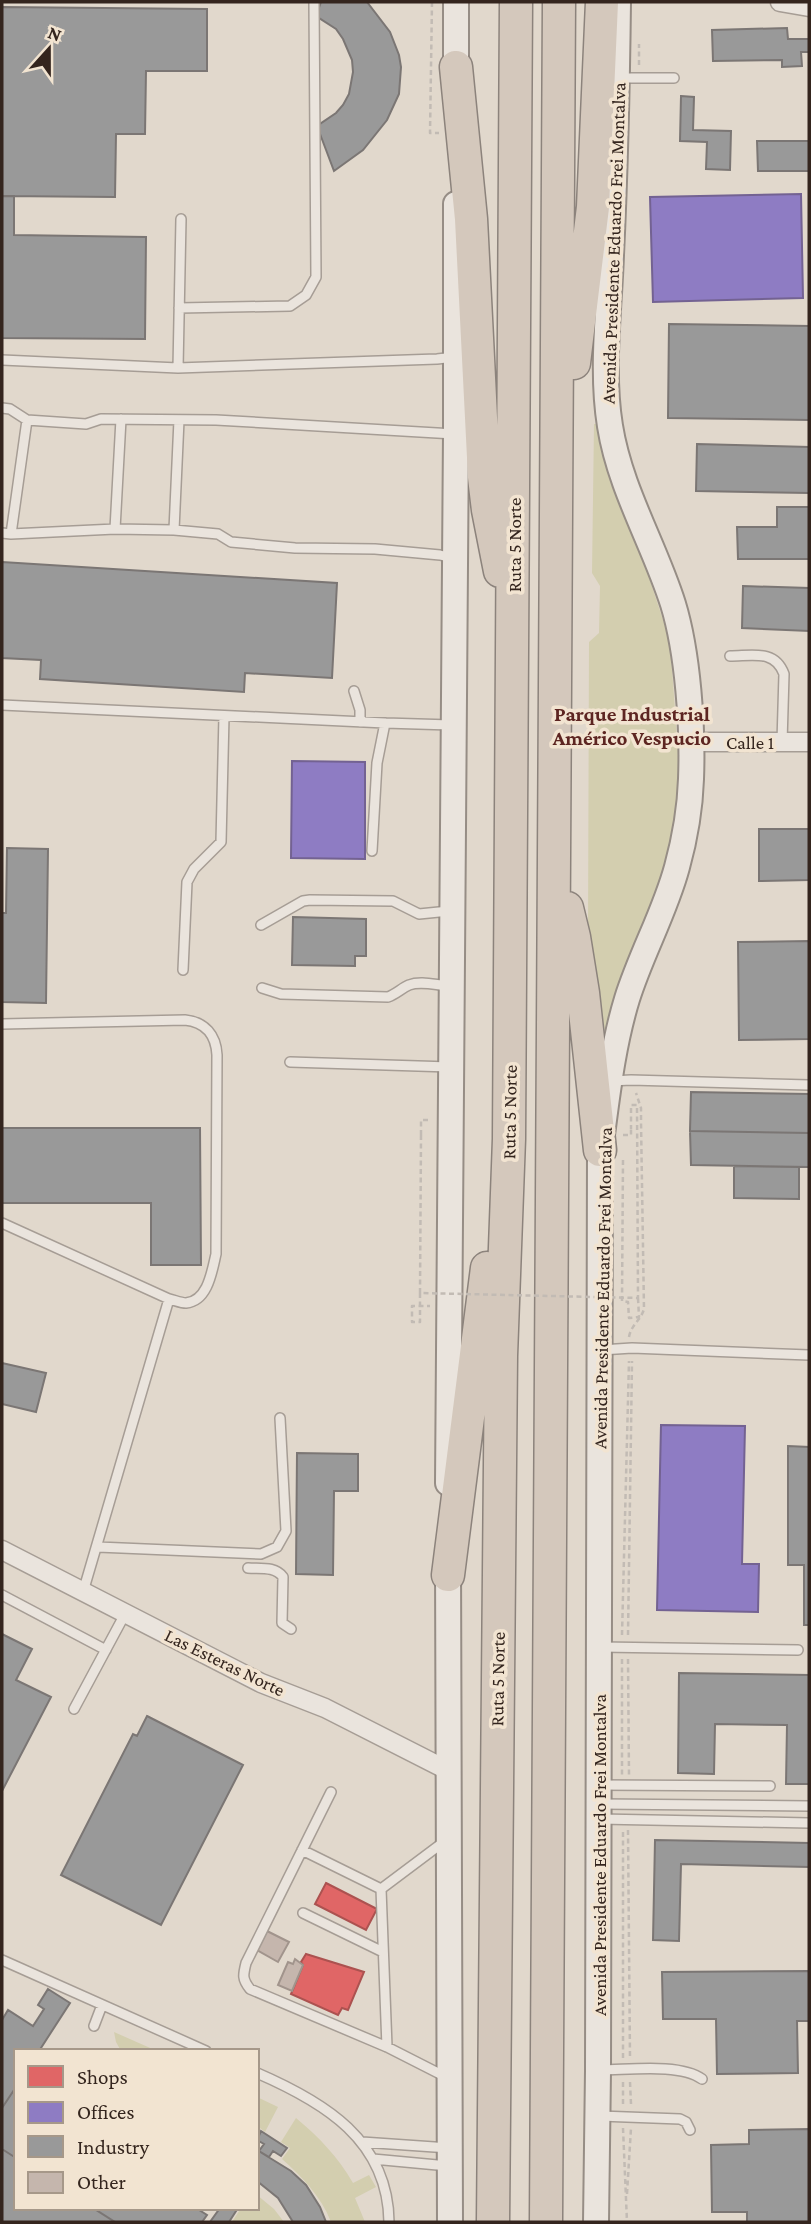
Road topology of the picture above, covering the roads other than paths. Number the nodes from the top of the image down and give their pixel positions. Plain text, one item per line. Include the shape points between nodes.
1 (314, 2) edge
2 (456, 2) edge
3 (516, 2) edge
4 (559, 2) edge
5 (602, 2) edge
6 (618, 2) edge
7 (780, 2) edge
8 (809, 7) edge
9 (456, 67) junction
10 (618, 78) junction
11 (674, 78) dead end
12 (181, 219) dead end
13 (179, 308) junction
14 (456, 357) junction
15 (2, 360) edge
16 (178, 368) junction
17 (2, 408) edge
18 (121, 419) junction
19 (27, 420) junction
20 (179, 420) junction
21 (456, 434) junction
22 (557, 490) junction
23 (115, 529) junction
24 (174, 530) junction
25 (7, 534) edge
26 (455, 559) junction
27 (513, 627) junction
28 (730, 656) dead end
29 (354, 691) dead end
30 (2, 705) edge
31 (224, 716) junction
32 (360, 722) junction
33 (385, 723) junction
34 (454, 725) junction
35 (691, 742) junction
36 (782, 742) junction
37 (809, 743) edge
38 (372, 851) dead end
39 (554, 867) junction
40 (452, 911) junction
41 (261, 925) dead end
42 (183, 970) dead end
43 (452, 986) junction
44 (262, 988) dead end
45 (2, 1024) edge
46 (290, 1062) dead end
47 (452, 1067) junction
48 (609, 1081) junction
49 (809, 1086) edge
50 (509, 1139) junction
51 (615, 1144) junction
52 (2, 1223) edge
53 (169, 1299) junction
54 (599, 1350) junction
55 (809, 1354) edge
56 (280, 1418) dead end
57 (98, 1547) junction
58 (2, 1550) edge
59 (248, 1568) dead end
60 (448, 1575) junction
61 (83, 1592) junction
62 (2, 1595) edge
63 (125, 1614) junction
64 (291, 1629) dead end
65 (599, 1647) junction
66 (106, 1650) junction
67 (798, 1650) dead end
68 (74, 1709) dead end
69 (449, 1771) junction
70 (770, 1786) dead end
71 (331, 1792) dead end
72 (598, 1802) junction
73 (809, 1806) edge
74 (809, 1823) edge
75 (450, 1838) junction
76 (302, 1850) junction
77 (381, 1889) junction
78 (303, 1913) dead end
79 (383, 1952) junction
80 (2, 1960) edge
81 (102, 2005) junction
82 (94, 2026) dead end
83 (387, 2047) junction
84 (201, 2049) edge
85 (598, 2071) junction
86 (259, 2074) edge
87 (702, 2078) dead end
88 (451, 2079) junction
89 (597, 2116) junction
90 (690, 2130) dead end
91 (362, 2142) junction
92 (451, 2157) junction
93 (373, 2159) junction
94 (389, 2222) edge
95 (450, 2222) edge
96 (493, 2222) edge
97 (546, 2222) edge
98 (596, 2222) edge

1 - 13 lane via 316,278 306,295 290,306
2 - 9 main road
3 - 27 highway, Ruta 5 Norte
4 - 22 highway
5 - 22 highway via 593,207
6 - 10 main road, Avenida Presidente Eduardo Frei Montalva
7 - 8 street
9 - 14 main road
9 - 27 highway via 471,219 485,488
10 - 11 lane
10 - 35 main road, Avenida Presidente Eduardo Frei Montalva via 607,367 610,424 621,472 677,619
12 - 13 lane
13 - 16 lane
14 - 16 lane
14 - 21 main road
15 - 16 lane
17 - 19 lane
18 - 19 lane via 86,424
18 - 20 lane
18 - 23 lane
19 - 25 lane
20 - 21 lane
20 - 24 lane
21 - 26 main road
22 - 39 highway
23 - 24 lane
23 - 25 lane
24 - 26 lane via 218,534 231,542 396,551
26 - 34 main road
27 - 50 highway, Ruta 5 Norte
28 - 36 lane via 764,656 780,664 784,674
29 - 32 lane
30 - 31 lane
31 - 32 lane
31 - 42 lane via 221,842 187,882
32 - 33 lane
33 - 34 lane
33 - 38 lane via 377,763
34 - 40 main road
35 - 36 street, Calle 1
35 - 48 main road, Avenida Presidente Eduardo Frei Montalva via 690,801 683,843 670,890 628,996
36 - 37 street, Calle 1
39 - 51 highway via 576,949
39 - 97 highway
40 - 41 lane via 419,914 393,901 310,900
40 - 43 main road
43 - 44 lane via 408,986 388,997 281,994
43 - 47 main road
45 - 53 lane via 185,1020 201,1024 212,1035 217,1055 216,1254 211,1278 200,1297 186,1303
46 - 47 lane
47 - 60 main road
48 - 49 lane
48 - 51 main road, Avenida Presidente Eduardo Frei Montalva
50 - 60 highway via 474,1353
50 - 96 highway, Ruta 5 Norte via 501,1356
51 - 54 main road, Avenida Presidente Eduardo Frei Montalva
52 - 53 lane
53 - 57 lane
54 - 55 lane
54 - 65 main road, Avenida Presidente Eduardo Frei Montalva
56 - 57 lane via 286,1531 277,1546 261,1554
57 - 61 lane
58 - 61 street, Las Esteras Norte
59 - 64 lane via 281,1573 282,1623
60 - 69 main road
61 - 63 street, Las Esteras Norte
62 - 66 lane
63 - 66 lane
63 - 69 street, Las Esteras Norte
65 - 67 lane
65 - 72 main road, Avenida Presidente Eduardo Frei Montalva
66 - 68 lane
69 - 75 main road
70 - 72 lane
71 - 76 lane
72 - 73 lane
72 - 74 lane
72 - 85 main road, Avenida Presidente Eduardo Frei Montalva
75 - 77 lane
75 - 88 main road
76 - 77 lane
76 - 83 lane via 246,1963 245,1983
77 - 79 lane
78 - 79 lane
79 - 83 lane
80 - 81 lane
81 - 82 lane
81 - 84 lane
83 - 88 lane
85 - 87 lane via 671,2070
85 - 89 main road, Avenida Presidente Eduardo Frei Montalva
86 - 91 lane via 316,2103
88 - 92 main road
89 - 90 lane via 680,2119
89 - 98 main road, Avenida Presidente Eduardo Frei Montalva
91 - 92 lane
91 - 93 lane
92 - 93 lane
92 - 95 main road
93 - 94 lane via 386,2192

